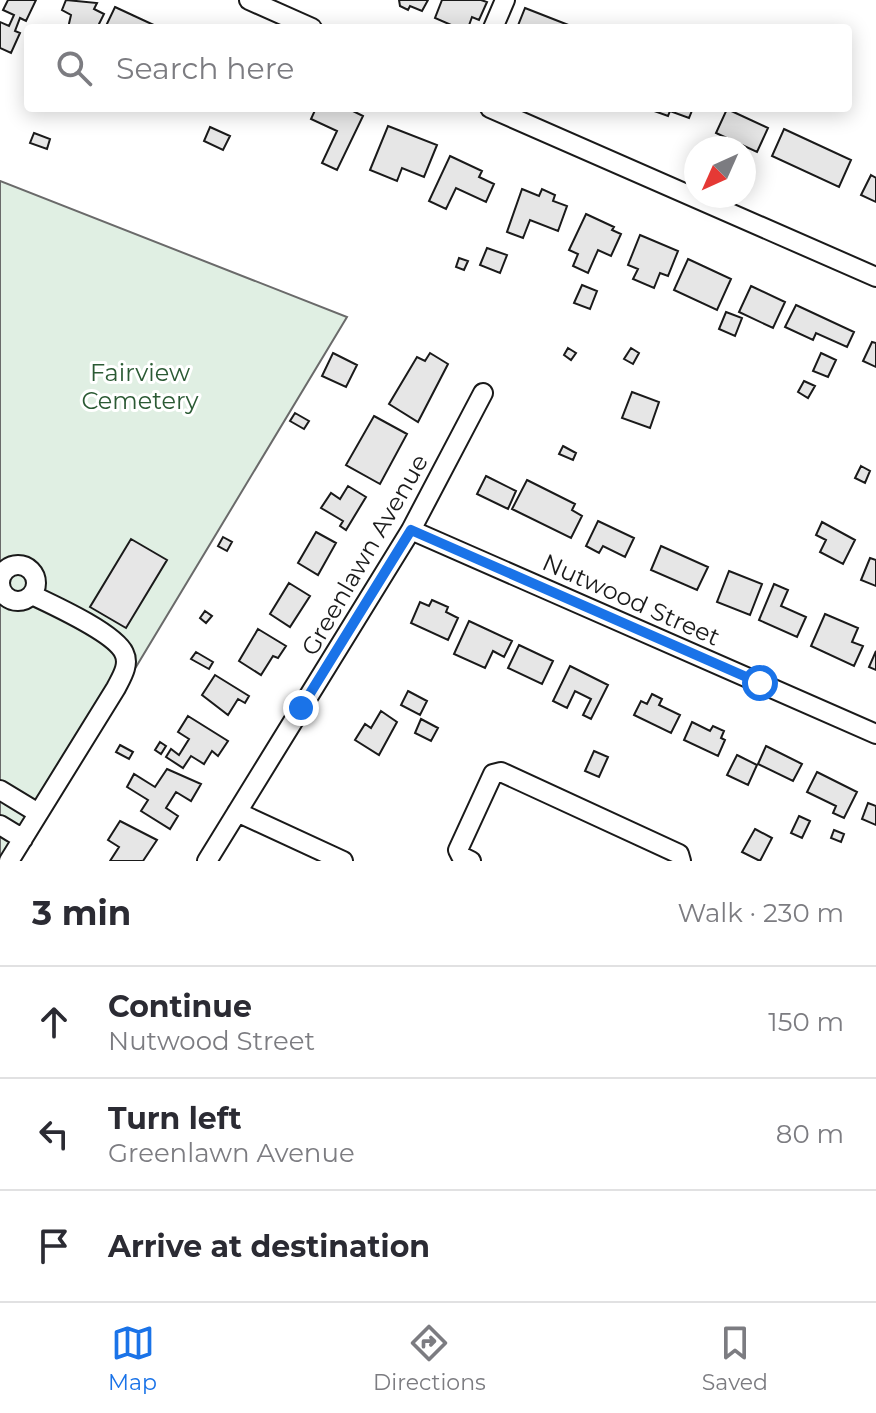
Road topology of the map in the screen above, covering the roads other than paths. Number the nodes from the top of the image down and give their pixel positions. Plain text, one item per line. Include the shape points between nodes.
1 (249, 0) edge
2 (505, 0) edge
3 (303, 24) edge
4 (495, 24) edge
5 (499, 112) edge
6 (876, 277) edge
7 (483, 393) dead end
8 (411, 530) junction
9 (1, 573) edge
10 (32, 595) junction
11 (4, 604) edge
12 (876, 734) edge
13 (0, 790) edge
14 (237, 812) junction
15 (38, 813) junction
16 (0, 825) edge
17 (23, 839) junction
18 (9, 861) edge
19 (207, 861) edge
20 (343, 861) edge
21 (471, 861) edge
22 (681, 861) edge

1 - 3 street
2 - 4 street
5 - 6 street
7 - 8 street, Greenlawn Avenue
8 - 12 street, Nutwood Street
8 - 14 street, Greenlawn Avenue
9 - 10 street via 14,566 28,569 36,581
9 - 11 street
10 - 11 street
10 - 15 street via 110,639 126,660 116,688
13 - 15 street
14 - 19 street, Greenlawn Avenue
14 - 20 street
15 - 17 street
16 - 17 street
17 - 18 street
21 - 22 street via 458,850 493,774 501,772 679,854

